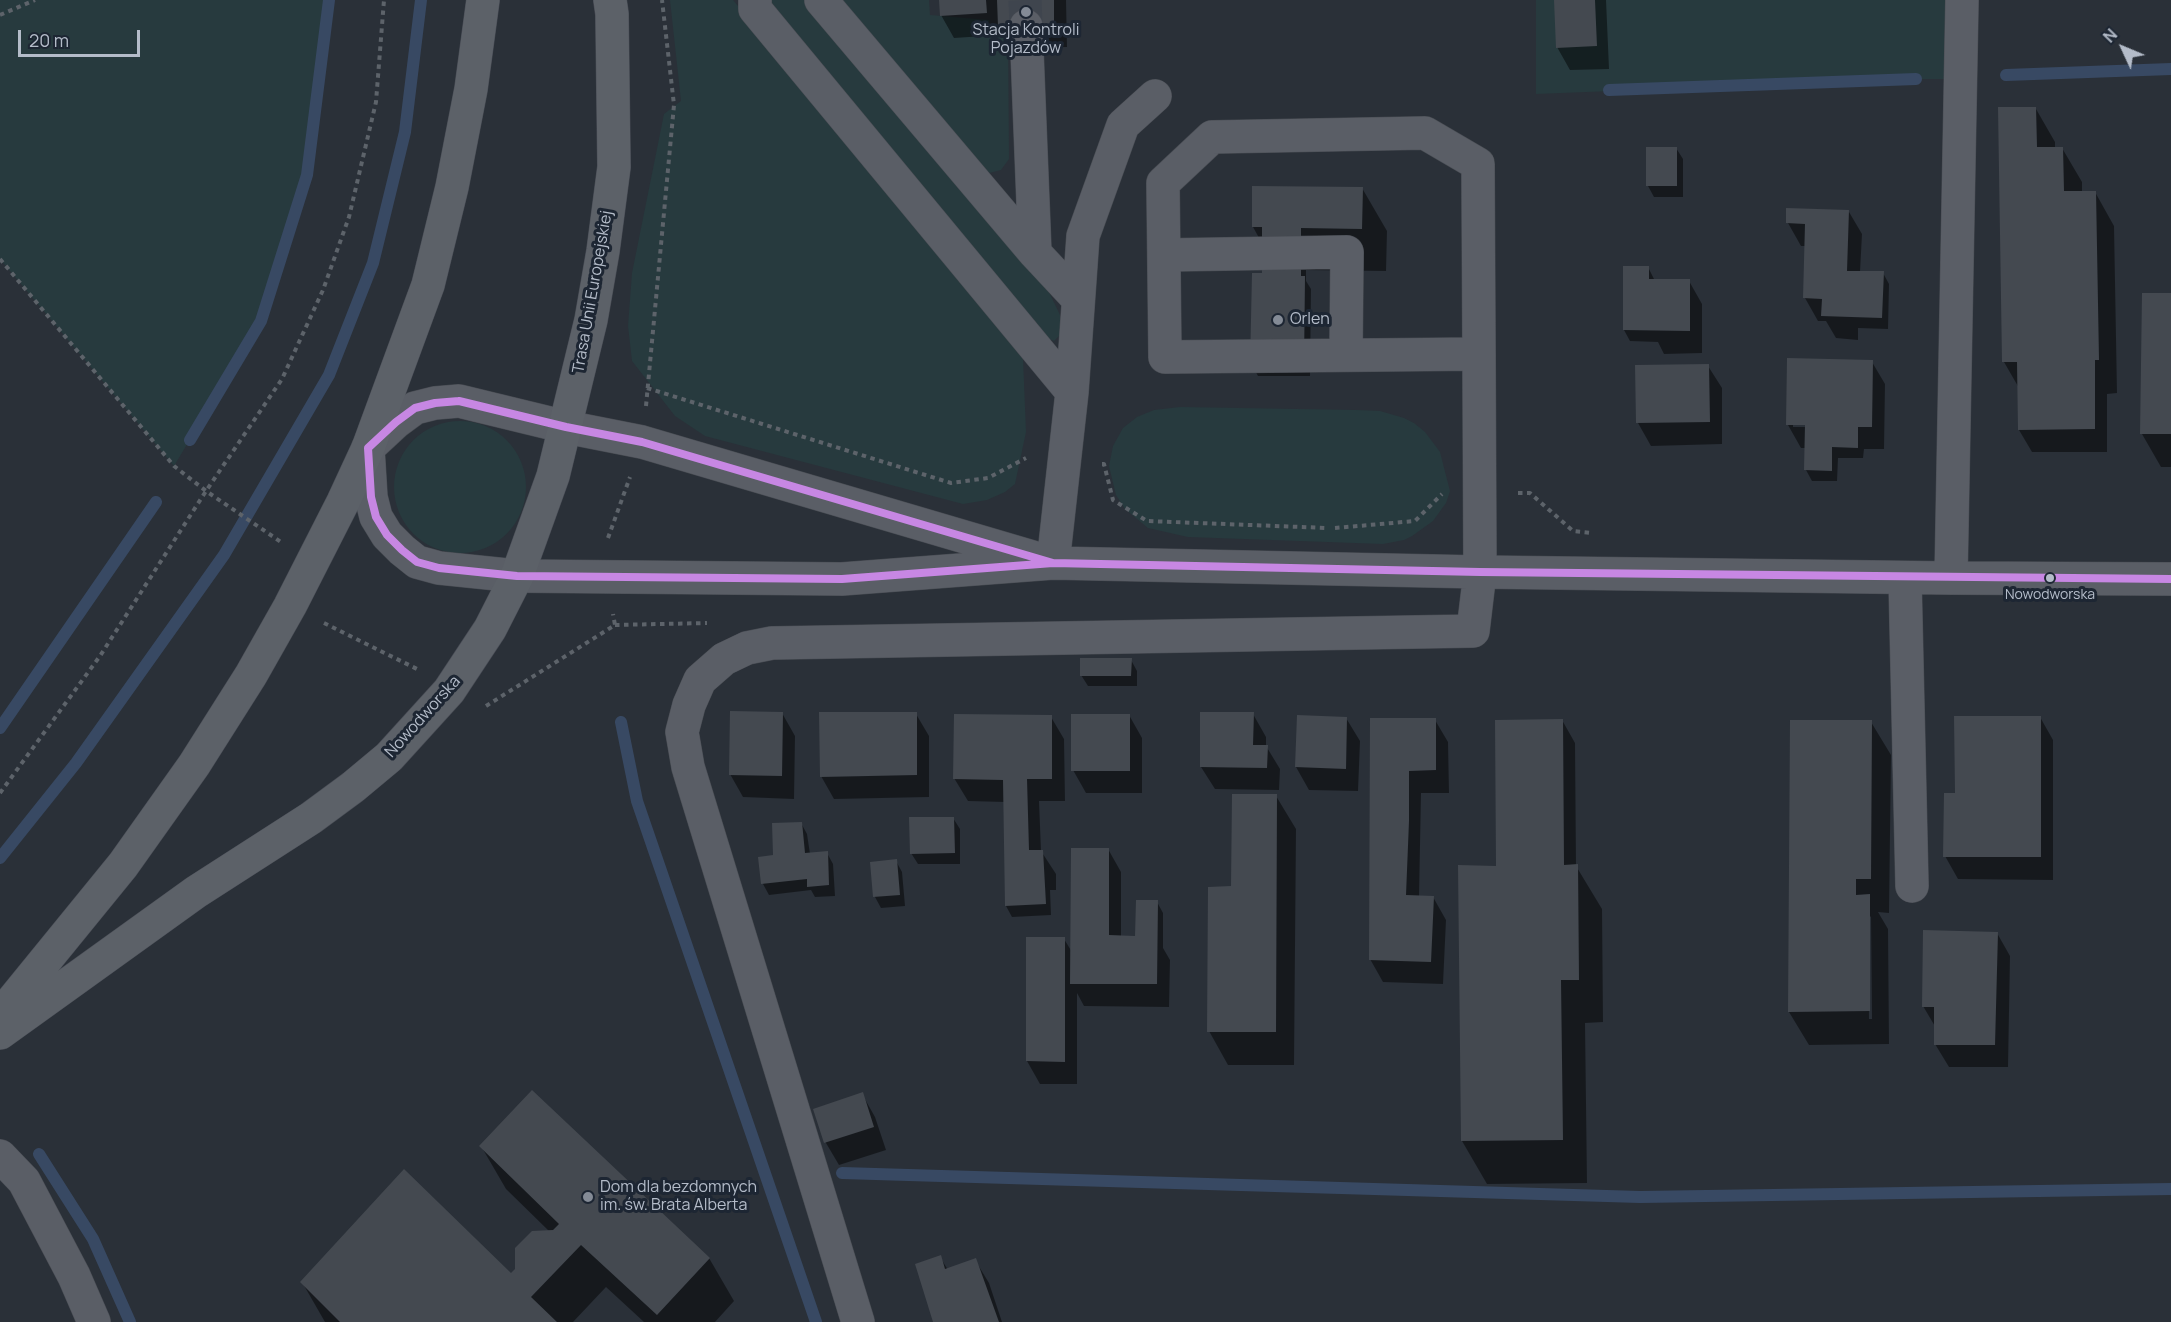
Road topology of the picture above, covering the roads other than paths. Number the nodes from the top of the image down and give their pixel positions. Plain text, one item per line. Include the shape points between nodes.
1 (483, 0) edge
2 (610, 0) edge
3 (755, 0) edge
4 (820, 0) edge
5 (1962, 0) edge
6 (1026, 26) tunnel mouth
7 (1155, 96) dead end
8 (1035, 253) junction
9 (1164, 255) junction
10 (1077, 298) junction
11 (1479, 354) junction
12 (1346, 355) junction
13 (1072, 392) junction
14 (566, 427) junction
15 (368, 448) junction
16 (1053, 563) junction
17 (1480, 572) junction
18 (517, 576) junction
19 (1905, 578) junction
20 (1951, 578) junction
21 (2171, 579) edge
22 (1912, 886) dead end
23 (0, 1016) edge
24 (0, 1033) edge
25 (0, 1156) edge
26 (94, 1322) edge
27 (858, 1322) edge

1 - 15 main road via 471,89 428,285
2 - 14 main road, Trasa Unii Europejskiej via 614,167 591,320
3 - 13 street via 755,9
4 - 8 street
5 - 20 street
6 - 8 street
7 - 10 street via 1122,125 1083,236
8 - 10 street
9 - 11 street via 1163,183 1212,136 1425,133 1478,164
9 - 12 street via 1165,357
9 - 12 street via 1347,252
10 - 13 street
11 - 12 street
11 - 17 street
13 - 16 street
14 - 15 street via 459,401 435,403 415,408
14 - 16 street via 642,442
14 - 18 main road, Trasa Unii Europejskiej
15 - 18 street via 376,517 402,550 417,562 439,568
15 - 23 main road via 290,606 194,765 123,865
16 - 17 street
16 - 18 street via 842,579
17 - 19 street
17 - 27 street via 1473,631 772,643 747,648 724,659 700,680 682,732 688,767
18 - 24 main road, Nowodworska via 490,629 450,692 389,757 311,818 196,892
19 - 20 street
19 - 22 street
20 - 21 street
25 - 26 street via 24,1181

